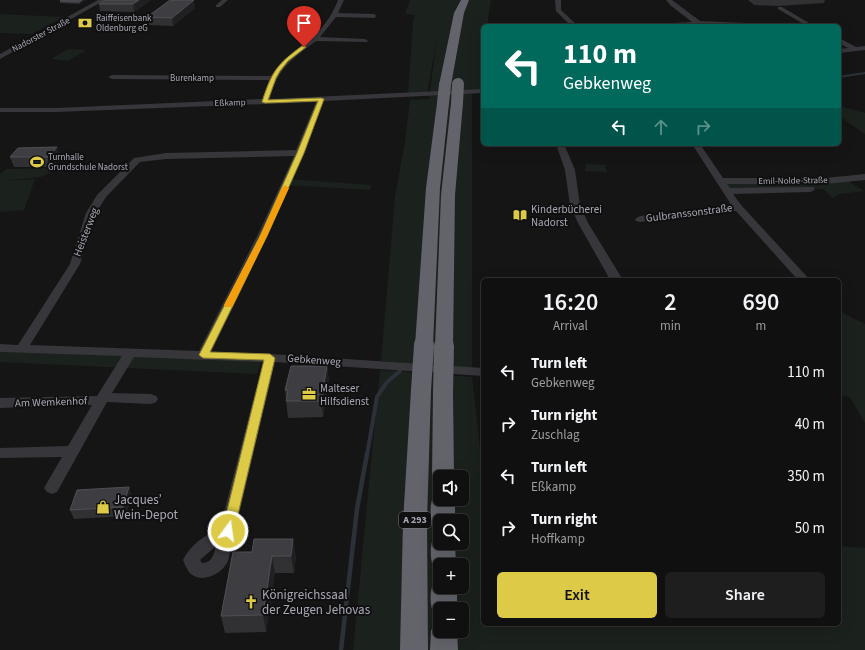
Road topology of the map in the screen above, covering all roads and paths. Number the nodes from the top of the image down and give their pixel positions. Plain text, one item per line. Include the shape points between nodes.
1 (102, 0) edge
2 (225, 0) edge
3 (341, 0) edge
4 (465, 0) edge
5 (558, 0) edge
6 (669, 0) edge
7 (218, 6) dead end
8 (780, 8) dead end
9 (334, 15) junction
10 (374, 16) dead end
11 (698, 23) junction
12 (573, 24) edge
13 (684, 24) edge
14 (723, 24) edge
15 (808, 24) edge
16 (314, 39) junction
17 (365, 41) dead end
18 (841, 41) edge
19 (865, 48) edge
20 (855, 49) junction
21 (841, 51) edge
22 (0, 57) edge
23 (460, 71) dead end
24 (112, 77) dead end
25 (273, 78) junction
26 (481, 91) edge
27 (321, 99) junction
28 (265, 102) junction
29 (450, 103) junction
30 (0, 110) edge
31 (561, 146) edge
32 (697, 146) edge
33 (300, 153) junction
34 (865, 177) edge
35 (722, 181) junction
36 (865, 184) edge
37 (727, 191) junction
38 (738, 208) junction
39 (640, 219) dead end
40 (615, 278) edge
41 (802, 278) edge
42 (0, 348) edge
43 (22, 349) junction
44 (131, 352) junction
45 (203, 355) junction
46 (270, 358) junction
47 (481, 372) edge
48 (432, 391) junction
49 (102, 398) junction
50 (151, 399) dead end
51 (0, 403) edge
52 (73, 451) junction
53 (0, 453) edge
54 (442, 470) edge
55 (52, 488) dead end
56 (228, 531) dead end
57 (444, 638) edge
58 (414, 650) edge
59 (444, 650) edge

1 - 22 street, Nadorster Straße
2 - 7 street
3 - 9 street
4 - 29 highway, A 293, bridge via 459,13 445,85
5 - 12 street via 558,10
6 - 11 street
8 - 15 street
9 - 10 street
9 - 16 street via 330,23
11 - 13 street
11 - 14 street
16 - 17 street
16 - 25 street via 286,60
18 - 20 street
19 - 20 street
20 - 21 street
23 - 29 highway, A 293, bridge
24 - 25 street, Burenkamp
25 - 28 street
26 - 27 street, Eßkamp
27 - 28 street, Eßkamp
27 - 33 street
28 - 30 street, Eßkamp
29 - 48 highway, A 293, bridge via 444,346
29 - 48 highway, A 293, bridge via 433,188 424,345
31 - 40 street via 570,170 575,205
32 - 35 street
33 - 43 street, Heisterweg via 166,156 137,160 102,194 92,213 75,264
33 - 45 street via 264,236
34 - 35 street, Emil-Nolde-Straße via 825,181
35 - 37 street
36 - 37 street, Emil-Nolde-Straße via 835,188
37 - 38 street
38 - 39 street, Gulbranssonstraße
38 - 41 street
42 - 43 street, Gebkenweg
43 - 44 street, Gebkenweg
44 - 45 street, Gebkenweg
44 - 49 street, Am Wemkenhof
45 - 46 street, Gebkenweg
46 - 47 street, Gebkenweg
46 - 56 street
48 - 54 highway, A 293
48 - 58 highway, A 293 via 415,522
49 - 50 street, Am Wemkenhof
49 - 51 street, Am Wemkenhof
49 - 52 street, Am Wemkenhof
52 - 53 street
52 - 55 street, Am Wemkenhof
57 - 59 highway

